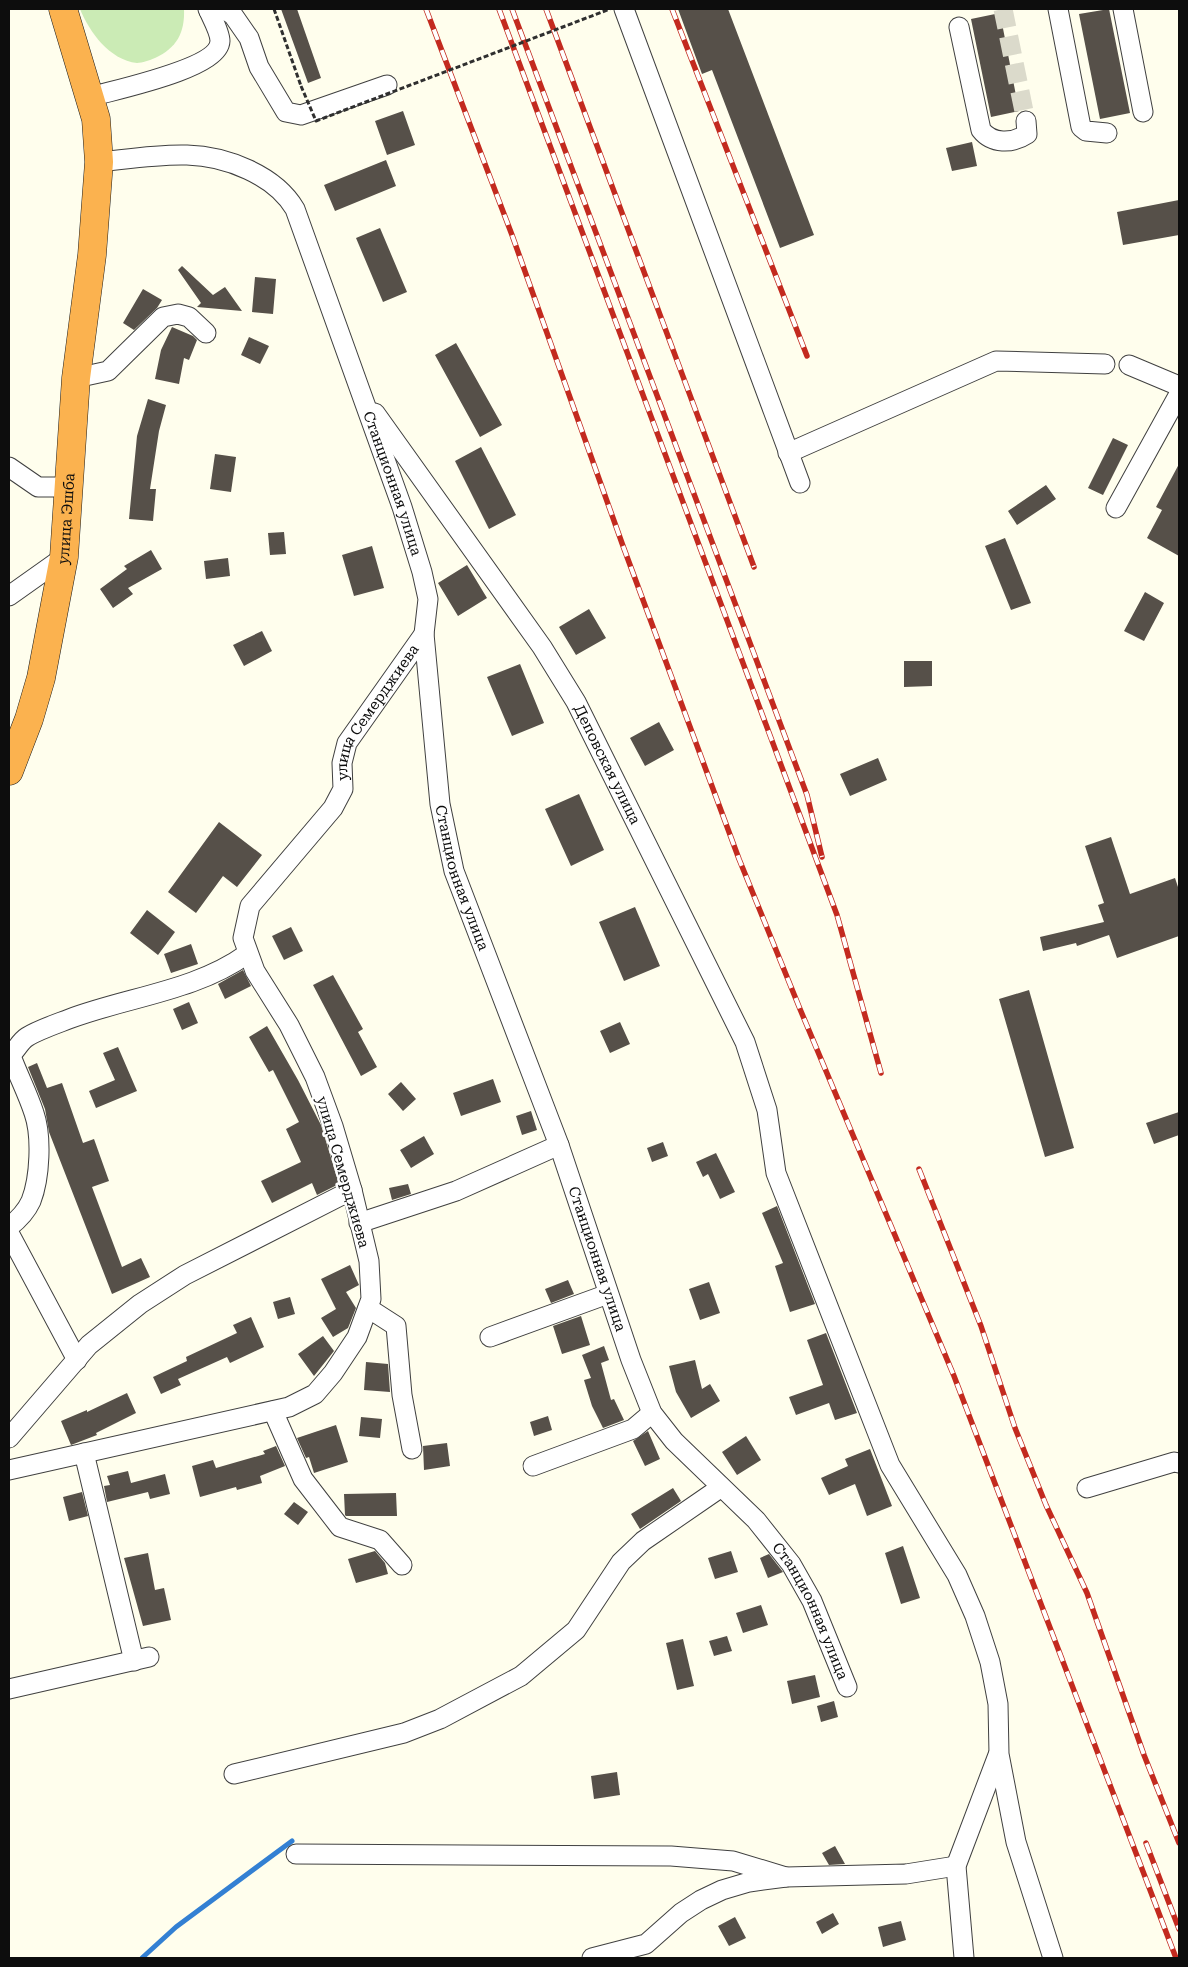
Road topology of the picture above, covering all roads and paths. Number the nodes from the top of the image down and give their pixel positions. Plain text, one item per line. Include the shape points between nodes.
1 (63, 9) edge
2 (274, 9) edge
3 (610, 9) edge
4 (624, 9) edge
5 (1058, 9) edge
6 (1123, 9) edge
7 (209, 10) edge
8 (959, 27) dead end
9 (387, 85) dead end
10 (90, 97) junction
11 (1143, 112) dead end
12 (1026, 121) tunnel mouth
13 (1107, 134) dead end
14 (99, 162) junction
15 (206, 332) dead end
16 (1105, 364) dead end
17 (1129, 365) dead end
18 (76, 378) junction
19 (1179, 386) edge
20 (1179, 394) edge
21 (363, 396) junction
22 (788, 453) junction
23 (9, 467) edge
24 (16, 482) edge
25 (800, 483) dead end
26 (69, 486) junction
27 (1116, 508) dead end
28 (64, 557) junction
29 (9, 596) edge
30 (424, 634) junction
31 (9, 771) edge
32 (247, 954) junction
33 (10, 1056) edge
34 (559, 1145) junction
35 (352, 1190) junction
36 (359, 1223) junction
37 (9, 1227) edge
38 (9, 1233) edge
39 (608, 1294) junction
40 (368, 1308) junction
41 (490, 1337) dead end
42 (77, 1360) junction
43 (273, 1411) junction
44 (652, 1413) junction
45 (9, 1438) edge
46 (412, 1449) dead end
47 (84, 1453) junction
48 (1179, 1463) edge
49 (533, 1466) dead end
50 (9, 1470) edge
51 (720, 1488) junction
52 (1087, 1488) dead end
53 (402, 1565) dead end
54 (847, 1687) dead end
55 (9, 1690) edge
56 (999, 1754) junction
57 (234, 1774) dead end
58 (296, 1854) dead end
59 (956, 1866) junction
60 (786, 1877) junction
61 (592, 1958) edge
62 (964, 1958) edge
63 (1053, 1958) edge

1 - 10 highway, улица Эшба
2 - 3 path, bridge via 316,122
4 - 22 street
5 - 13 street via 1081,127 1086,131
6 - 11 street
7 - 9 street via 227,11 233,16 249,38 259,68 286,112 301,115
7 - 10 street via 220,40 211,56 177,72
8 - 12 street via 981,130 986,137 1007,142 1019,140 1027,134
10 - 14 highway, улица Эшба via 96,118
14 - 18 highway, улица Эшба via 91,261
14 - 21 street, Станционная улица via 188,155 210,158 261,176 286,194 295,209
15 - 18 street via 189,317 178,314 163,317 108,371
16 - 22 street via 996,361
17 - 19 street
18 - 26 highway, улица Эшба
20 - 27 street
21 - 30 street, Станционная улица via 422,572 428,599
21 - 56 street, Деповская улица via 542,646 576,702 745,1042 766,1110 776,1173 890,1465 957,1575 975,1616 990,1662 998,1704
22 - 25 street
23 - 24 street
24 - 26 street via 38,487
26 - 28 highway, улица Эшба
28 - 29 street
28 - 31 highway, улица Эшба via 41,678
30 - 32 street, улица Семерджиева via 347,743 342,764 343,789 333,808 250,906 243,938
30 - 34 street, Станционная улица via 440,804 449,853
32 - 33 street via 210,975 70,1019 26,1038
32 - 35 street, улица Семерджиева via 315,1077
33 - 37 street via 34,1115 40,1141 31,1200
34 - 36 street via 456,1191
34 - 39 street, Станционная улица
35 - 36 street, улица Семерджиева
35 - 42 street via 185,1275 140,1304 89,1345
36 - 40 street, улица Семерджиева via 369,1261 371,1299
38 - 42 street
39 - 41 street
39 - 44 street, Станционная улица
40 - 43 street, улица Семерджиева via 357,1337 315,1394
40 - 46 street via 396,1326 402,1395
42 - 45 street
43 - 47 street, улица Семерджиева
43 - 53 street via 303,1479 340,1527 380,1540
44 - 49 street via 633,1429
44 - 51 street, Станционная улица via 674,1441
47 - 50 street, улица Семерджиева
47 - 55 street via 142,1659
48 - 52 street
51 - 54 street, Станционная улица via 756,1520 791,1564 816,1609
51 - 57 street via 643,1541 621,1562 576,1630 521,1676 440,1719 404,1733
56 - 59 street
56 - 63 street via 1016,1842
58 - 60 street via 671,1856 733,1861
59 - 60 street via 906,1874
59 - 62 street
60 - 61 street via 722,1890 681,1913 646,1944

